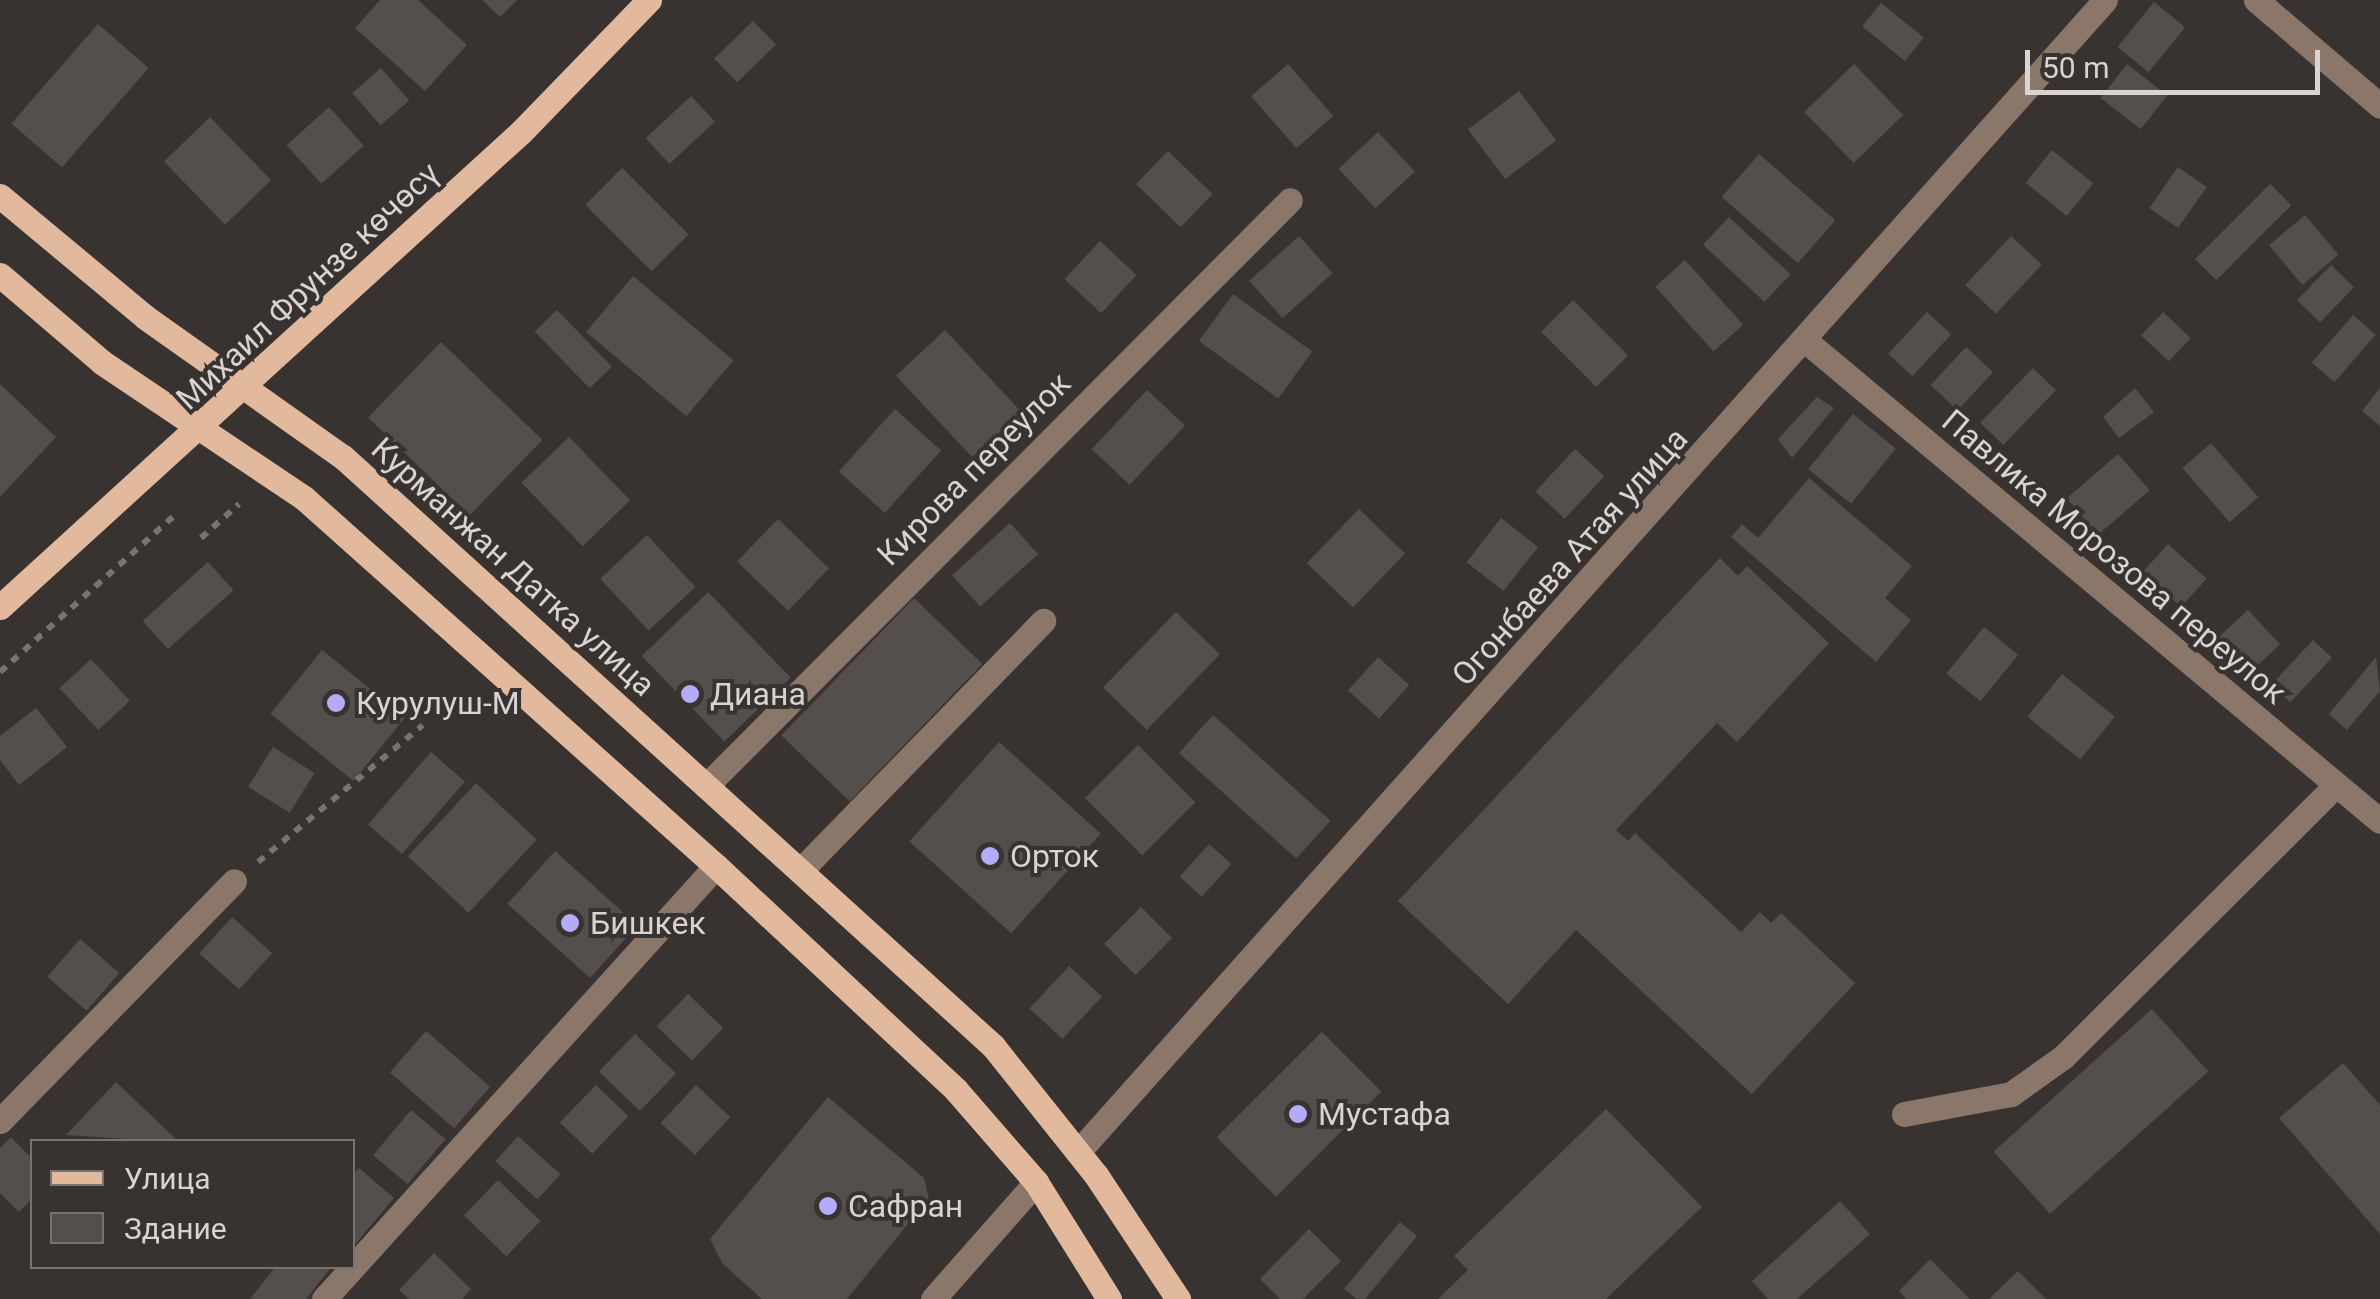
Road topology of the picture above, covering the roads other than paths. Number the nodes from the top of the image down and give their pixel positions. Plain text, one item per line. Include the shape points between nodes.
1 (649, 0) edge
2 (2105, 0) edge
3 (2256, 0) edge
4 (2380, 106) edge
5 (0, 196) edge
6 (1290, 200) dead end
7 (0, 276) edge
8 (1807, 342) junction
9 (246, 388) junction
10 (202, 429) junction
11 (0, 608) edge
12 (1043, 621) dead end
13 (2336, 785) junction
14 (706, 786) junction
15 (2380, 821) edge
16 (716, 866) junction
17 (800, 870) junction
18 (234, 882) road end
19 (1904, 1114) dead end
20 (0, 1122) edge
21 (1078, 1152) junction
22 (1036, 1182) junction
23 (355, 1265) edge
24 (351, 1269) edge
25 (324, 1299) edge
26 (933, 1299) edge
27 (1109, 1299) edge
28 (1178, 1299) edge

1 - 9 main road, Михаил Фрунзе көчөсү via 521,132
2 - 8 street, Огонбаева Атая улица
3 - 4 street
5 - 9 main road, Курманжан Датка улица
6 - 14 street, Кирова переулок
7 - 10 main road via 104,363
8 - 13 street, Павлика Морозова переулок
8 - 21 street, Огонбаева Атая улица
9 - 10 main road, Михаил Фрунзе көчөсү
9 - 14 main road, Курманжан Датка улица via 343,458
10 - 11 main road, Михаил Фрунзе көчөсү
10 - 16 main road via 304,498
12 - 17 street
13 - 15 street, Павлика Морозова переулок
13 - 19 street via 2062,1057 2010,1094
14 - 17 main road, Курманжан Датка улица
16 - 22 main road via 956,1090
16 - 23 street
17 - 21 main road, Курманжан Датка улица via 993,1046
18 - 20 street
21 - 28 main road, Курманжан Датка улица
22 - 26 street
22 - 27 main road
24 - 25 street

